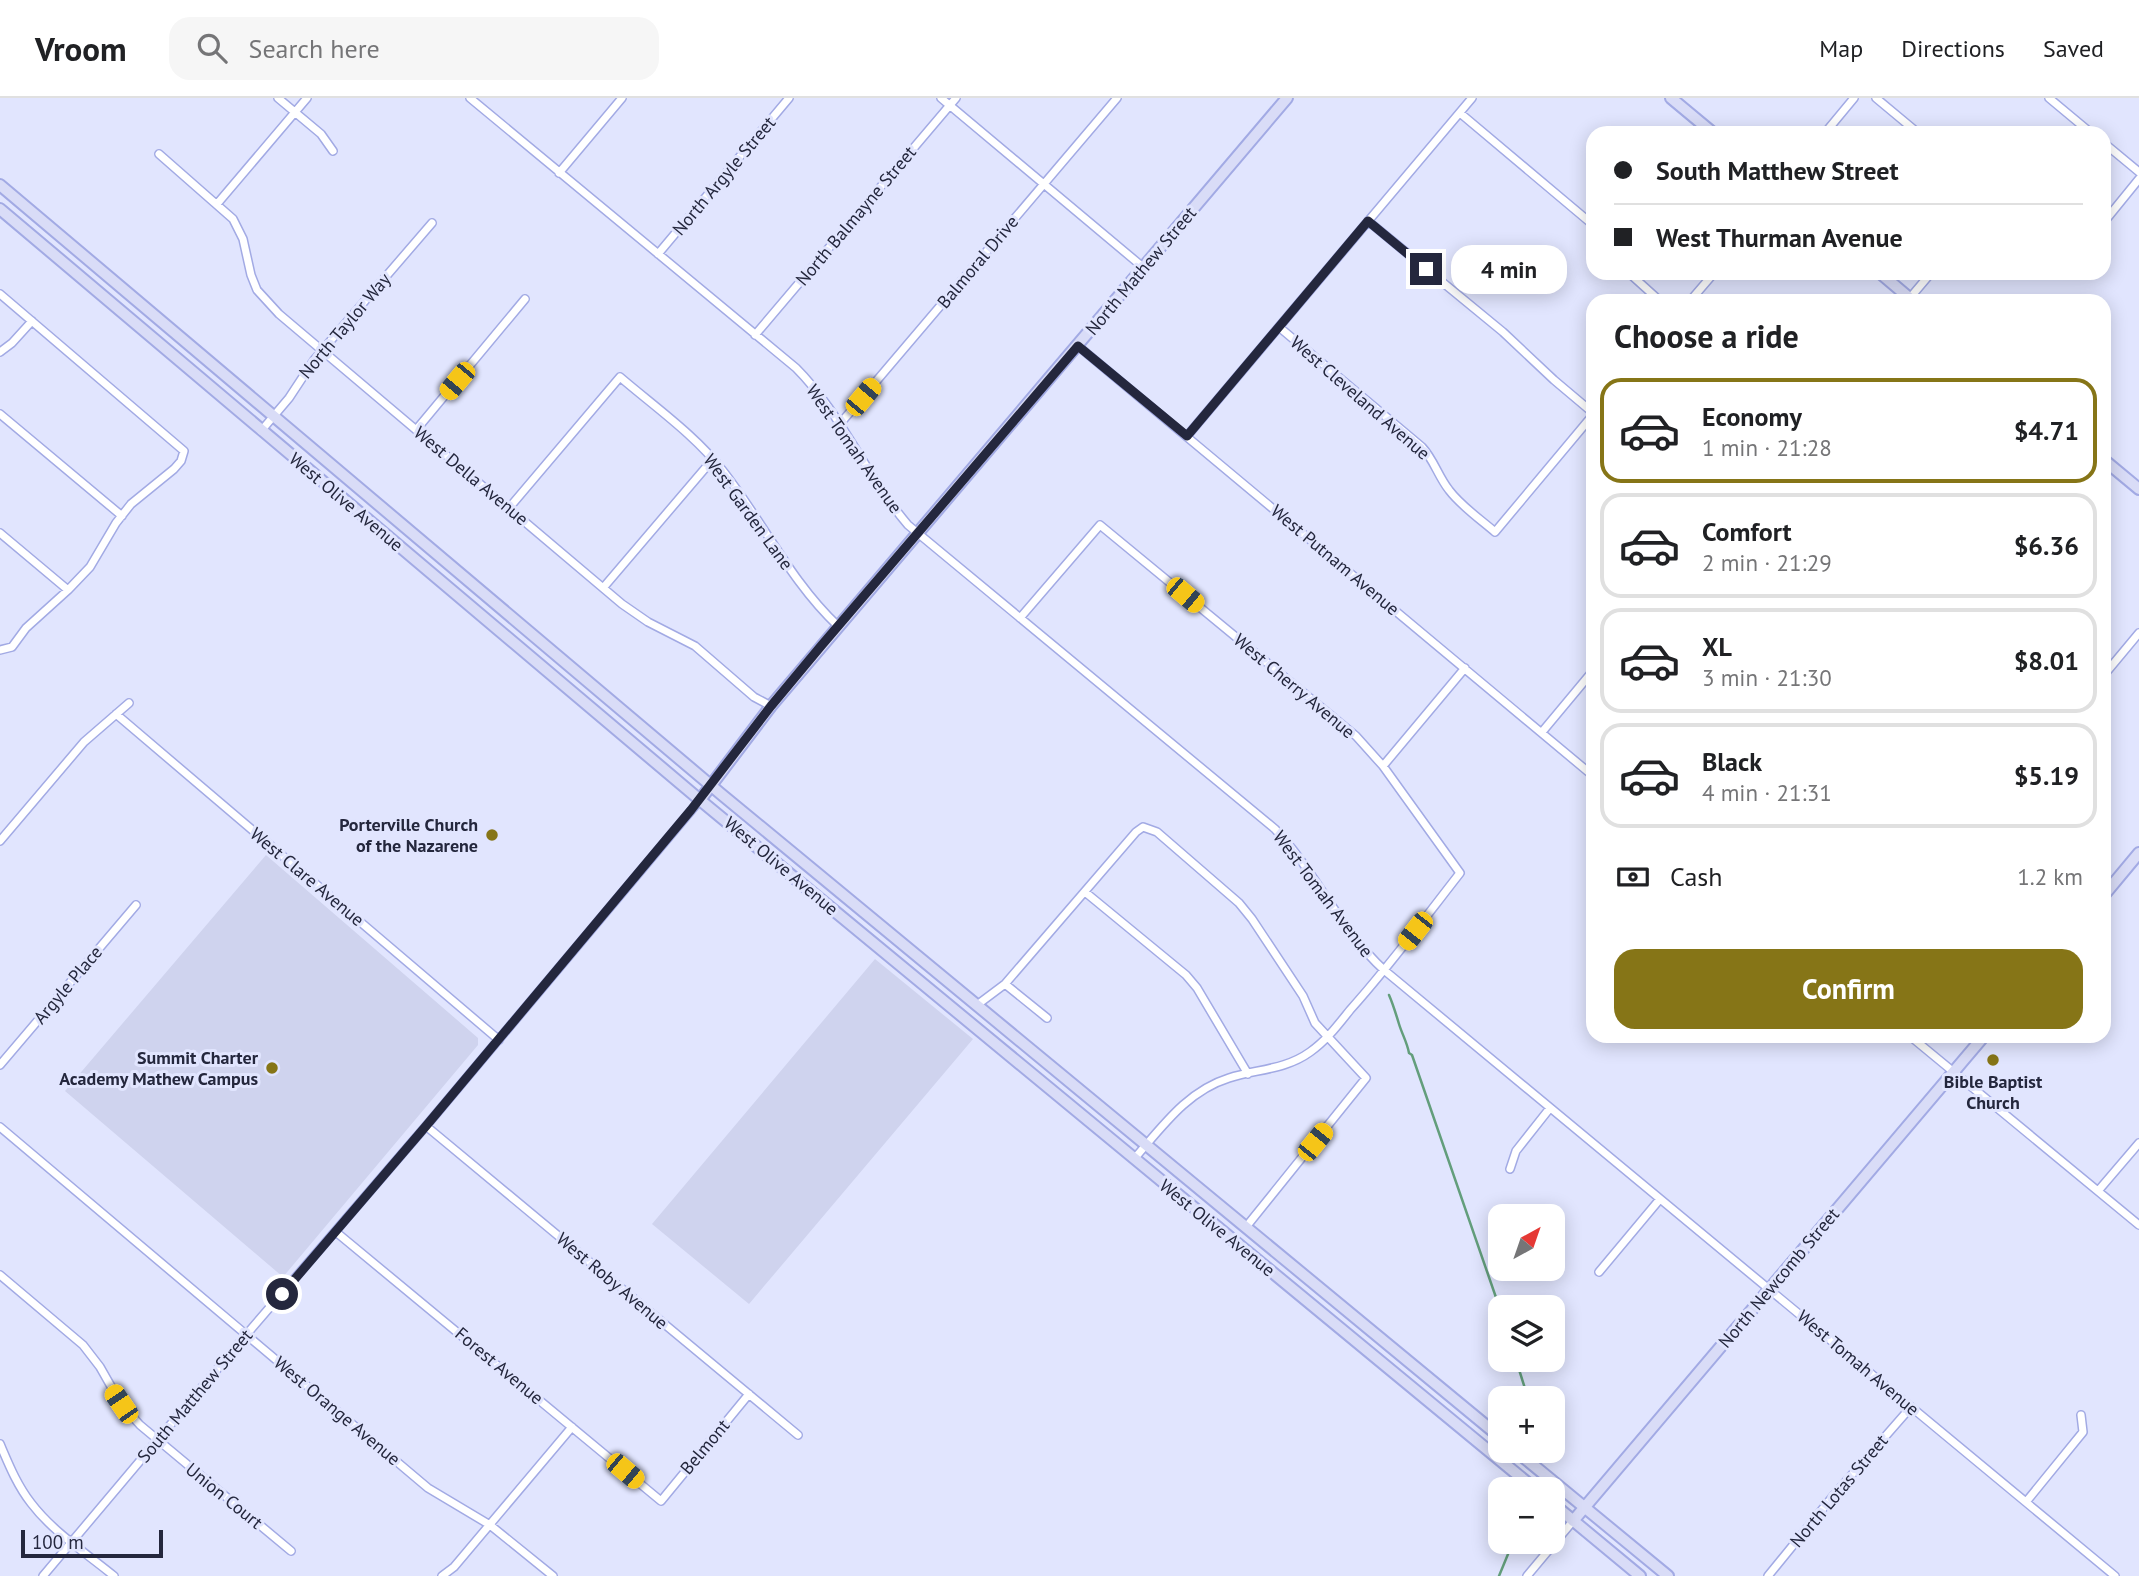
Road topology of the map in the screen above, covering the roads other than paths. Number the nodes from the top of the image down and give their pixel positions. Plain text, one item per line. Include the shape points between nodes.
1 (278, 98) edge
2 (307, 98) edge
3 (470, 98) edge
4 (622, 98) edge
5 (789, 98) edge
6 (942, 98) edge
7 (956, 98) edge
8 (1117, 98) edge
9 (1287, 98) edge
10 (1472, 98) edge
11 (1671, 98) edge
12 (1854, 98) edge
13 (1876, 98) edge
14 (2049, 98) edge
15 (950, 105) junction
16 (295, 112) junction
17 (1460, 113) junction
18 (1705, 126) edge
19 (1831, 126) edge
20 (1910, 126) edge
21 (2083, 126) edge
22 (2111, 149) edge
23 (333, 151) dead end
24 (159, 154) dead end
25 (2139, 172) edge
26 (559, 173) junction
27 (2139, 179) edge
28 (1044, 184) junction
29 (0, 185) edge
30 (217, 204) junction
31 (0, 209) edge
32 (2111, 213) edge
33 (1586, 219) edge
34 (1368, 221) junction
35 (432, 223) dead end
36 (658, 254) junction
37 (1144, 268) junction
38 (1637, 280) edge
39 (1708, 280) edge
40 (1888, 280) edge
41 (1926, 280) edge
42 (0, 294) edge
43 (1652, 294) edge
44 (1696, 294) edge
45 (1903, 294) edge
46 (1915, 294) edge
47 (525, 299) dead end
48 (32, 321) junction
49 (1279, 327) junction
50 (755, 335) junction
51 (1078, 346) junction
52 (323, 351) junction
53 (0, 352) edge
54 (1586, 409) edge
55 (0, 414) edge
56 (274, 416) junction
57 (1586, 421) edge
58 (839, 425) junction
59 (416, 430) junction
60 (261, 431) junction
61 (1187, 436) junction
62 (713, 459) junction
63 (2111, 466) edge
64 (2139, 489) edge
65 (509, 508) junction
66 (122, 516) junction
67 (0, 533) edge
68 (919, 534) junction
69 (603, 588) junction
70 (68, 590) junction
71 (1020, 618) junction
72 (838, 626) junction
73 (2139, 634) edge
74 (0, 650) edge
75 (2111, 667) edge
76 (1465, 668) junction
77 (1586, 679) edge
78 (129, 704) dead end
79 (771, 706) junction
80 (116, 714) junction
81 (1542, 732) junction
82 (1383, 766) junction
83 (1586, 770) edge
84 (710, 785) junction
85 (700, 800) junction
86 (0, 841) edge
87 (2139, 853) edge
88 (2111, 887) edge
89 (1085, 892) junction
90 (136, 905) dead end
91 (1384, 970) junction
92 (1005, 984) junction
93 (978, 1005) junction
94 (1047, 1018) dead end
95 (1327, 1037) junction
96 (499, 1040) junction
97 (1919, 1043) edge
98 (1978, 1043) edge
99 (0, 1065) edge
100 (1954, 1072) junction
101 (1248, 1073) junction
102 (1550, 1108) junction
103 (426, 1126) junction
104 (0, 1127) edge
105 (2139, 1143) edge
106 (1146, 1145) junction
107 (1134, 1159) junction
108 (1510, 1169) dead end
109 (2098, 1191) junction
110 (1660, 1199) junction
111 (2139, 1225) edge
112 (1246, 1227) junction
113 (336, 1232) junction
114 (1598, 1272) dead end
115 (0, 1275) edge
116 (1769, 1289) junction
117 (246, 1335) junction
118 (749, 1394) junction
119 (1911, 1407) junction
120 (2081, 1415) dead end
121 (572, 1427) junction
122 (1488, 1427) edge
123 (798, 1435) dead end
124 (157, 1441) junction
125 (1, 1451) edge
126 (1531, 1463) edge
127 (1520, 1477) edge
128 (661, 1500) joint
129 (2026, 1502) junction
130 (1585, 1507) junction
131 (1565, 1514) edge
132 (1573, 1521) junction
133 (490, 1525) junction
134 (74, 1542) junction
135 (291, 1550) dead end
136 (43, 1576) edge
137 (114, 1576) edge
138 (442, 1576) edge
139 (553, 1576) edge
140 (1527, 1576) edge
141 (1640, 1576) edge
142 (1668, 1576) edge
143 (1768, 1576) edge
144 (2115, 1576) edge

1 - 16 street
2 - 16 street
3 - 26 street, West Tomah Avenue
4 - 26 street
5 - 36 street, North Argyle Street
6 - 15 street
7 - 15 street, North Balmayne Street
8 - 28 street, Balmoral Drive
9 - 37 main road, North Mathew Street
10 - 17 street
11 - 18 main road
12 - 19 street
13 - 20 street
14 - 21 street
15 - 28 street
15 - 50 street, North Balmayne Street
16 - 23 street
16 - 30 street
17 - 33 street
17 - 34 street
22 - 25 street
24 - 30 street, West Della Avenue
26 - 36 street, West Tomah Avenue
27 - 32 street
28 - 37 street
28 - 58 street, Balmoral Drive
29 - 56 main road, West Olive Avenue
30 - 52 street, West Della Avenue via 239,229 262,297
31 - 60 main road, West Olive Avenue
34 - 49 street
34 - 54 street via 1503,332
35 - 52 street, North Taylor Way
36 - 50 street, West Tomah Avenue
37 - 51 main road, North Mathew Street
38 - 43 street
39 - 44 street
40 - 45 main road
41 - 46 street
42 - 48 street
47 - 59 street
48 - 53 street
48 - 66 street via 184,451 174,469
49 - 57 street, West Cleveland Avenue via 1422,447 1453,495 1495,532
49 - 61 street
50 - 58 street, West Tomah Avenue via 804,377
51 - 61 street, West Putnam Avenue
51 - 68 main road, North Mathew Street
52 - 56 street, North Taylor Way
52 - 59 street, West Della Avenue
55 - 66 street
56 - 60 street, North Taylor Way
56 - 84 main road, West Olive Avenue
58 - 68 street, West Tomah Avenue via 892,506
59 - 65 street, West Della Avenue
60 - 85 main road, West Olive Avenue
61 - 76 street, West Putnam Avenue
62 - 65 street, West Garden Lane via 620,377
62 - 69 street
62 - 72 street, West Garden Lane via 807,593
63 - 64 main road
65 - 69 street, West Della Avenue
66 - 70 street via 90,567
67 - 70 street
68 - 71 street, West Tomah Avenue
68 - 72 main road, North Mathew Street
69 - 79 street, West Della Avenue via 648,622 695,646
70 - 74 street via 12,647
71 - 82 street, West Cherry Avenue via 1100,525 1346,728
71 - 91 street, West Tomah Avenue via 1275,829 1357,941
72 - 79 main road, North Mathew Street
73 - 75 street
76 - 81 street, West Putnam Avenue
76 - 82 street
77 - 81 street
78 - 80 street
79 - 84 main road, North Mathew Street
80 - 86 street via 84,742
80 - 96 street, West Clare Avenue
81 - 83 street, West Putnam Avenue
82 - 91 street, West Cherry Avenue via 1460,873
84 - 85 main road, North Mathew Street
84 - 93 main road, West Olive Avenue
85 - 96 street, South Matthew Street
85 - 107 main road, West Olive Avenue
87 - 88 main road
89 - 92 street
89 - 95 street via 1136,832 1143,827 1157,832 1239,903
89 - 101 street via 1186,975
90 - 99 street, Argyle Place
91 - 95 street
91 - 102 street, West Tomah Avenue
92 - 93 street
92 - 94 street
93 - 106 main road, West Olive Avenue
95 - 101 street via 1294,1061
95 - 112 street via 1366,1078
96 - 103 street, South Matthew Street
97 - 100 street
98 - 100 main road, North Newcomb Street
100 - 109 street
100 - 116 main road, North Newcomb Street
101 - 106 street via 1192,1096
102 - 108 street via 1516,1151
102 - 110 street, West Tomah Avenue
103 - 113 street, South Matthew Street
103 - 118 street, West Roby Avenue
104 - 117 street, West Orange Avenue
105 - 109 street
106 - 107 street
106 - 112 main road, West Olive Avenue
107 - 127 main road, West Olive Avenue
109 - 111 street
110 - 114 street
110 - 116 street, West Tomah Avenue
112 - 122 main road, West Olive Avenue
113 - 117 street, South Matthew Street
113 - 121 street, Forest Avenue
115 - 124 street, Union Court via 83,1345 121,1404
116 - 119 street, West Tomah Avenue
116 - 130 main road, North Newcomb Street
117 - 124 street, South Matthew Street
117 - 133 street, West Orange Avenue via 428,1488
118 - 123 street, West Roby Avenue
118 - 128 street, Belmont
119 - 129 street, West Tomah Avenue
119 - 143 street, North Lotas Street
120 - 129 street via 2083,1433
121 - 128 street, Forest Avenue
121 - 133 street
124 - 134 street, South Matthew Street
124 - 135 street, Union Court
125 - 134 street via 32,1504
126 - 130 main road
129 - 144 street, West Tomah Avenue
130 - 132 main road, North Newcomb Street
130 - 142 main road
131 - 132 main road
132 - 140 street
132 - 141 main road
133 - 138 street
133 - 139 street, West Orange Avenue
134 - 136 street, South Matthew Street
134 - 137 street

